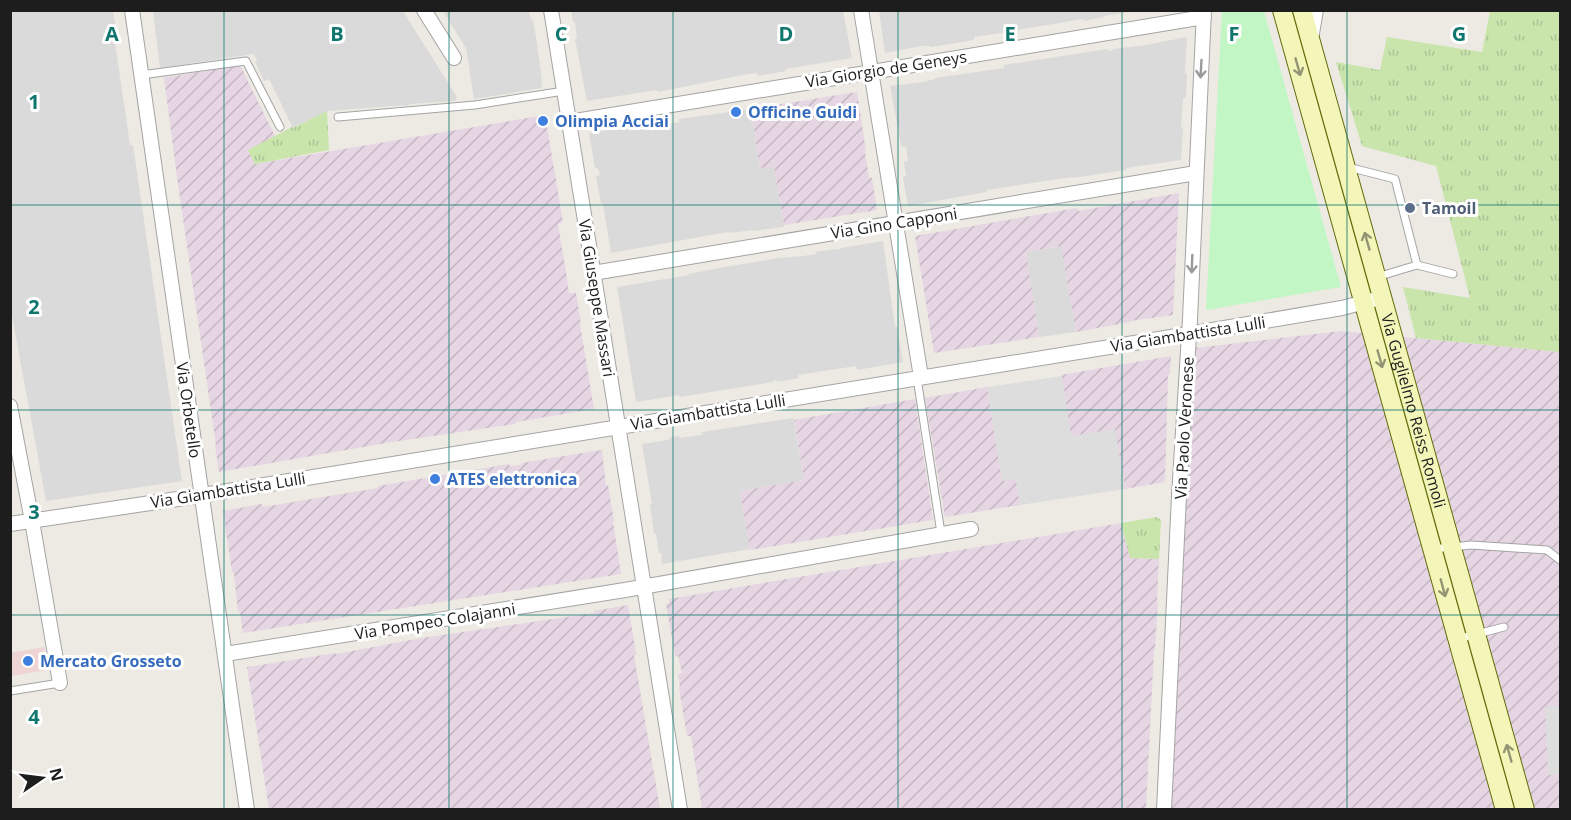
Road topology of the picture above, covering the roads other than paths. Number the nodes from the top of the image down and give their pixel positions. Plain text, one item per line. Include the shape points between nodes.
1 (132, 10) edge
2 (424, 10) edge
3 (551, 10) edge
4 (861, 10) edge
5 (1282, 10) edge
6 (1302, 10) edge
7 (1316, 10) edge
8 (1204, 14) edge
9 (1311, 41) junction
10 (454, 58) dead end
11 (872, 72) junction
12 (141, 75) junction
13 (564, 91) junction
14 (338, 117) dead end
15 (569, 122) junction
16 (280, 127) dead end
17 (1346, 166) junction
18 (1196, 173) junction
19 (896, 223) junction
20 (1417, 265) junction
21 (593, 273) junction
22 (1453, 274) dead end
23 (1377, 277) junction
24 (1382, 298) junction
25 (1364, 303) junction
26 (1189, 334) junction
27 (919, 377) junction
28 (10, 406) edge
29 (618, 427) junction
30 (201, 495) junction
31 (32, 521) junction
32 (10, 524) edge
33 (971, 529) dead end
34 (941, 533) junction
35 (1452, 547) junction
36 (1433, 549) junction
37 (1560, 560) edge
38 (644, 586) junction
39 (1504, 627) dead end
40 (1476, 634) junction
41 (1458, 639) junction
42 (225, 654) junction
43 (60, 683) joint
44 (10, 691) edge
45 (247, 810) edge
46 (680, 810) edge
47 (1164, 810) edge
48 (1504, 810) edge
49 (1525, 810) edge

1 - 12 street, Via Orbetello
2 - 10 street
3 - 13 street, Via Giuseppe Massari
4 - 11 street
5 -> 25 main road, Via Guglielmo Reiss Romoli
6 - 9 main road, Via Guglielmo Reiss Romoli
7 - 9 street
8 - 11 street, Via Giorgio de Geneys
8 -> 18 street, Via Paolo Veronese
9 - 17 main road, Via Guglielmo Reiss Romoli
11 - 15 street, Via Giorgio de Geneys
11 - 19 street
12 - 16 lane via 246,61
12 - 30 street, Via Orbetello
13 - 14 lane via 475,105
13 - 15 street, Via Giuseppe Massari
15 - 21 street, Via Giuseppe Massari
17 - 20 lane via 1395,179
23 -> 17 main road, Via Guglielmo Reiss Romoli
18 - 19 street, Via Gino Capponi
18 -> 26 street, Via Paolo Veronese
19 - 21 street, Via Gino Capponi
19 - 27 street
20 - 22 lane
20 - 23 lane
21 - 29 street, Via Giuseppe Massari
23 - 24 main road, Via Guglielmo Reiss Romoli
24 - 25 street, Via Giambattista Lulli
24 - 35 main road, Via Guglielmo Reiss Romoli
25 - 26 street, Via Giambattista Lulli
25 -> 36 main road, Via Guglielmo Reiss Romoli
26 - 27 street, Via Giambattista Lulli
26 - 47 street, Via Paolo Veronese
27 - 29 street, Via Giambattista Lulli
27 - 34 lane
28 - 31 street
29 - 30 street, Via Giambattista Lulli
29 - 38 street, Via Giuseppe Massari
30 - 31 street, Via Giambattista Lulli
30 - 42 street, Via Orbetello
31 - 32 street, Via Giambattista Lulli
31 - 43 street
33 - 34 street
34 - 38 street
35 - 36 lane
35 - 37 lane via 1547,550
35 - 40 main road, Via Guglielmo Reiss Romoli
36 -> 41 main road, Via Guglielmo Reiss Romoli
38 - 42 street, Via Pompeo Colajanni
38 - 46 street, Via Giuseppe Massari
39 - 40 lane
40 - 41 lane
49 -> 40 main road, Via Guglielmo Reiss Romoli
41 - 48 main road, Via Guglielmo Reiss Romoli
42 - 45 street, Via Orbetello
43 - 44 lane

